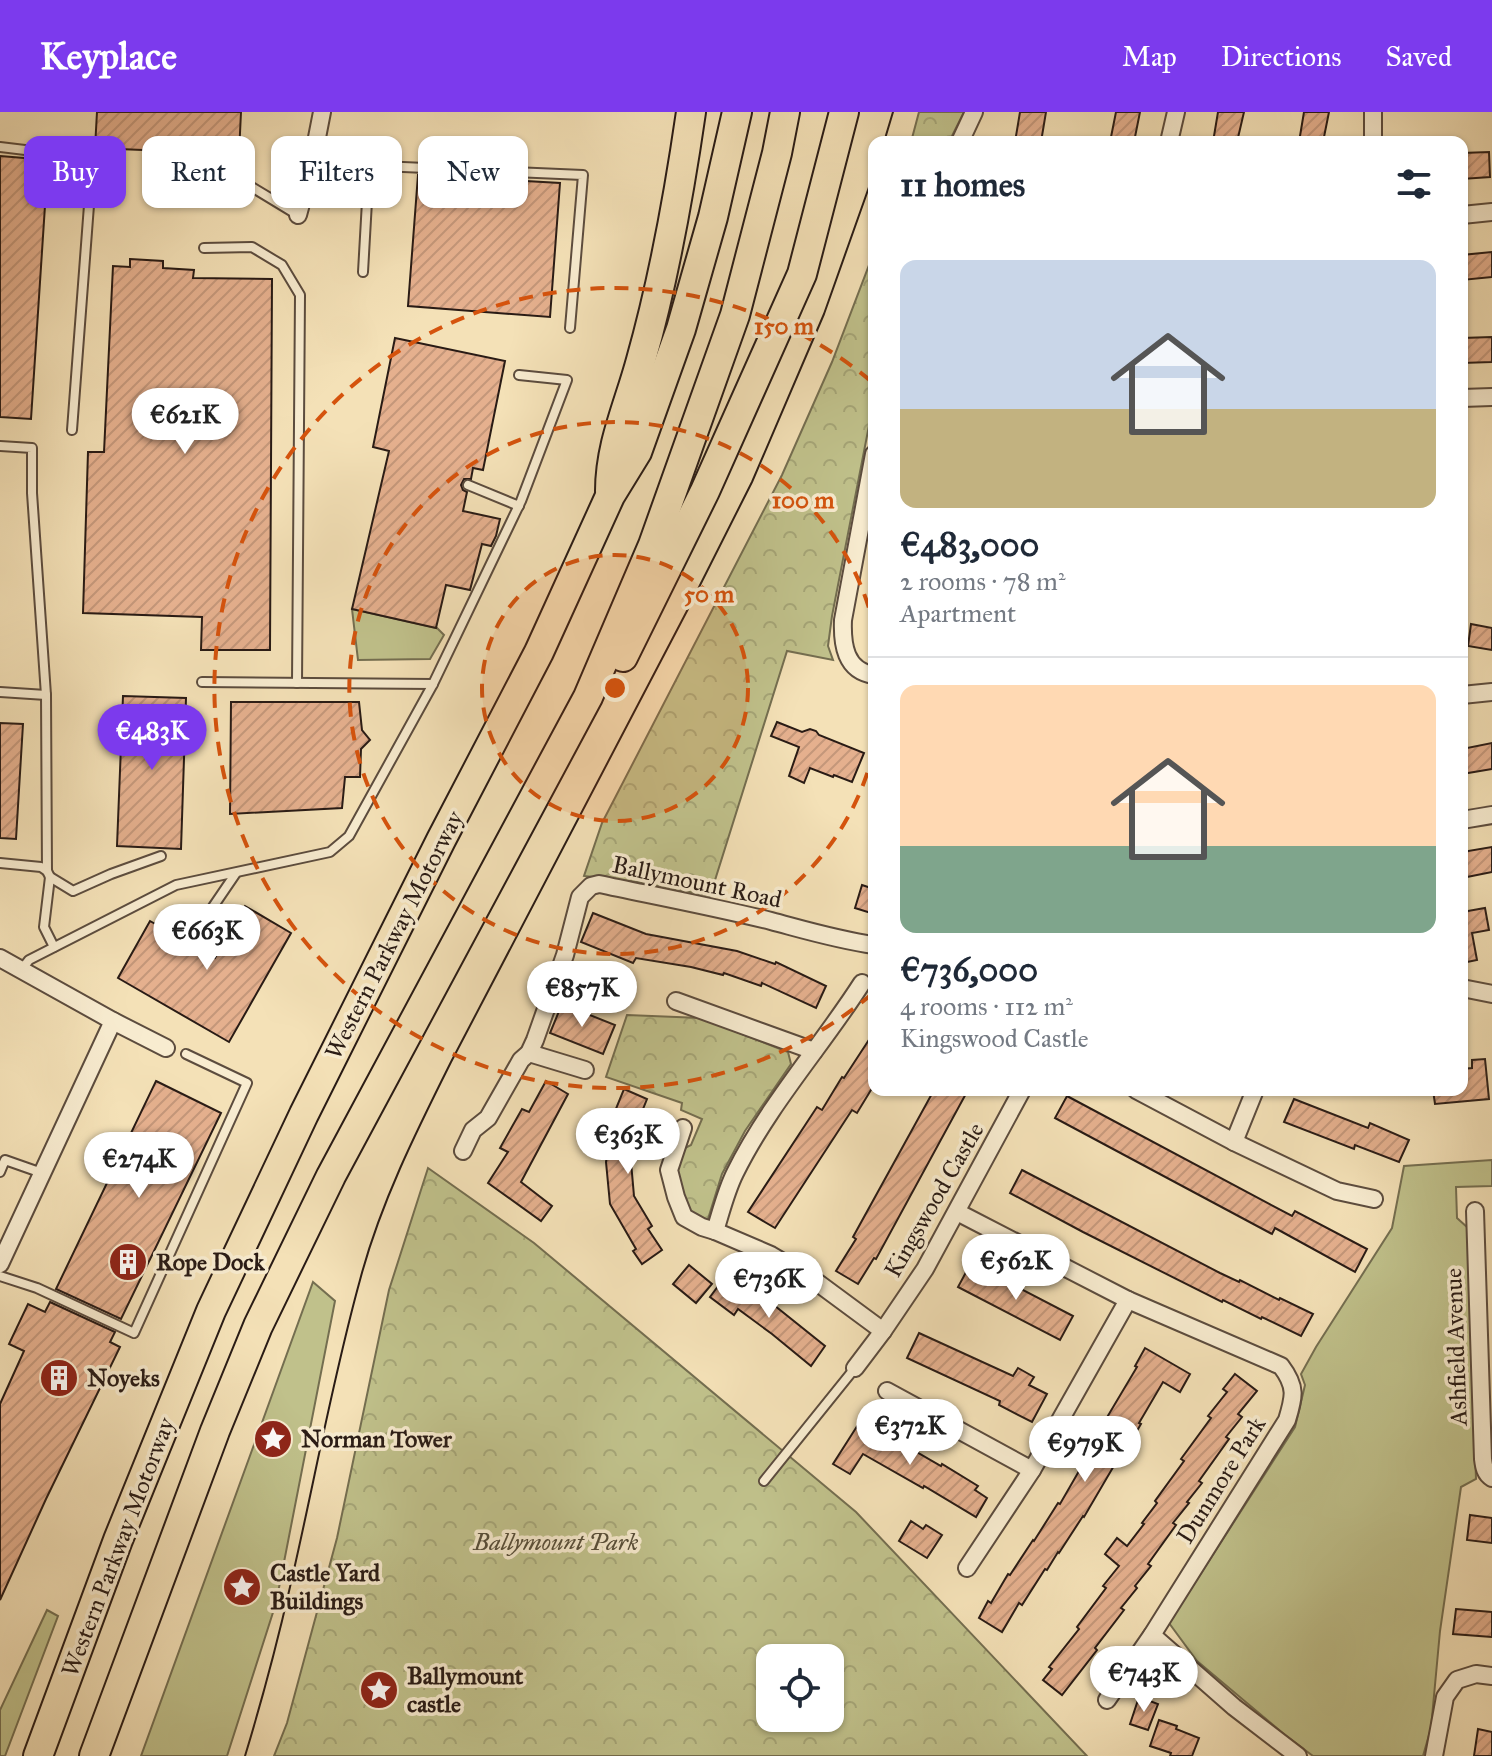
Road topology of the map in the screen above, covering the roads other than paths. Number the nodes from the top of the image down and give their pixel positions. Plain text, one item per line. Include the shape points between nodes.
1 (322, 112) edge
2 (691, 112) edge
3 (737, 112) edge
4 (785, 112) edge
5 (844, 112) edge
6 (854, 112) edge
7 (974, 112) edge
8 (1176, 112) edge
9 (1373, 112) edge
10 (317, 136) edge
11 (963, 136) edge
12 (1170, 136) edge
13 (1373, 136) edge
14 (0, 147) edge
15 (402, 167) edge
16 (255, 189) edge
17 (300, 208) edge
18 (367, 208) edge
19 (1492, 212) edge
20 (1468, 214) edge
21 (298, 215) joint
22 (204, 248) dead end
23 (363, 272) dead end
24 (802, 274) junction
25 (570, 328) dead end
26 (519, 375) dead end
27 (1492, 397) edge
28 (1468, 398) edge
29 (72, 430) dead end
30 (0, 446) edge
31 (468, 485) dead end
32 (868, 486) edge
33 (610, 496) junction
34 (519, 506) junction
35 (868, 674) edge
36 (202, 682) dead end
37 (297, 683) junction
38 (433, 684) junction
39 (0, 692) edge
40 (1492, 692) edge
41 (1468, 694) edge
42 (46, 695) junction
43 (588, 697) junction
44 (1492, 815) edge
45 (1468, 819) edge
46 (161, 856) dead end
47 (0, 863) edge
48 (236, 872) junction
49 (48, 874) junction
50 (204, 920) dead end
51 (868, 944) edge
52 (54, 947) junction
53 (0, 958) edge
54 (22, 969) junction
55 (862, 983) dead end
56 (1468, 989) edge
57 (1492, 994) edge
58 (676, 1001) dead end
59 (113, 1021) junction
60 (166, 1048) dead end
61 (814, 1051) junction
62 (529, 1053) junction
63 (186, 1054) dead end
64 (585, 1070) dead end
65 (1019, 1096) edge
66 (1147, 1096) edge
67 (1253, 1096) edge
68 (683, 1128) dead end
69 (1234, 1142) junction
70 (463, 1151) dead end
71 (0, 1172) edge
72 (42, 1173) junction
73 (1374, 1199) dead end
74 (1475, 1211) dead end
75 (957, 1212) junction
76 (715, 1231) junction
77 (0, 1264) edge
78 (0, 1276) edge
79 (1128, 1300) junction
80 (883, 1331) junction
81 (855, 1368) joint
82 (887, 1391) dead end
83 (1032, 1470) junction
84 (1492, 1478) edge
85 (764, 1481) dead end
86 (967, 1568) dead end
87 (1152, 1635) junction
88 (1492, 1676) edge
89 (1107, 1700) dead end
90 (38, 1756) edge
91 (94, 1756) edge
92 (1298, 1756) edge
93 (1434, 1756) edge

1 - 10 street
2 - 33 highway via 659,287 610,468
3 - 33 highway, Western Parkway Motorway via 681,329 637,452
4 - 43 highway, Western Parkway Motorway via 735,315 653,545
5 - 24 highway
6 - 24 highway
7 - 11 street
8 - 12 street
9 - 13 street
14 - 29 lane via 58,154 90,192
15 - 25 lane via 583,175
16 - 21 lane
17 - 21 street
18 - 23 lane
19 - 20 street
22 - 37 lane via 252,247 282,265 300,295
24 - 43 highway via 626,654
26 - 34 lane via 567,380
27 - 28 street
30 - 42 lane via 32,448
31 - 34 lane
32 - 35 street via 842,640 853,664
33 - 90 highway, Western Parkway Motorway via 539,652 338,1046 211,1311
34 - 38 lane
36 - 37 lane
37 - 38 lane
38 - 48 lane via 349,836 330,852
39 - 42 lane
40 - 41 street
42 - 49 lane
43 - 91 highway, Western Parkway Motorway via 331,1176 258,1326
44 - 45 street
46 - 49 lane via 73,891
47 - 49 lane via 41,867
48 - 50 lane
48 - 52 lane via 176,885
49 - 52 lane via 44,927
51 - 62 street, Ballymount Road via 698,904 591,886 580,897
52 - 54 lane
53 - 54 street
54 - 59 street
55 - 61 street
56 - 57 street
58 - 61 street
59 - 60 street
59 - 72 street
61 - 76 street via 756,1134 734,1175
62 - 64 street
62 - 70 street, Ballymount Road
63 - 78 lane via 247,1083 134,1333
65 - 75 street, Kingswood Castle
66 - 69 street
67 - 69 street
68 - 76 street via 669,1170 676,1197 684,1217
69 - 73 street via 1337,1191
71 - 72 lane via 5,1160
72 - 77 street
74 - 84 street, Ashfield Avenue via 1483,1459
75 - 79 street, Dunmore Park
75 - 80 street, Kingswood Castle
76 - 80 street via 771,1255
79 - 83 street
79 - 87 street, Dunmore Park via 1281,1366 1290,1378 1293,1400 1287,1420
80 - 81 street, Kingswood Castle
81 - 85 lane
82 - 83 street
83 - 86 street
87 - 89 street, Dunmore Park
87 - 92 street
88 - 93 street via 1457,1680 1445,1697

